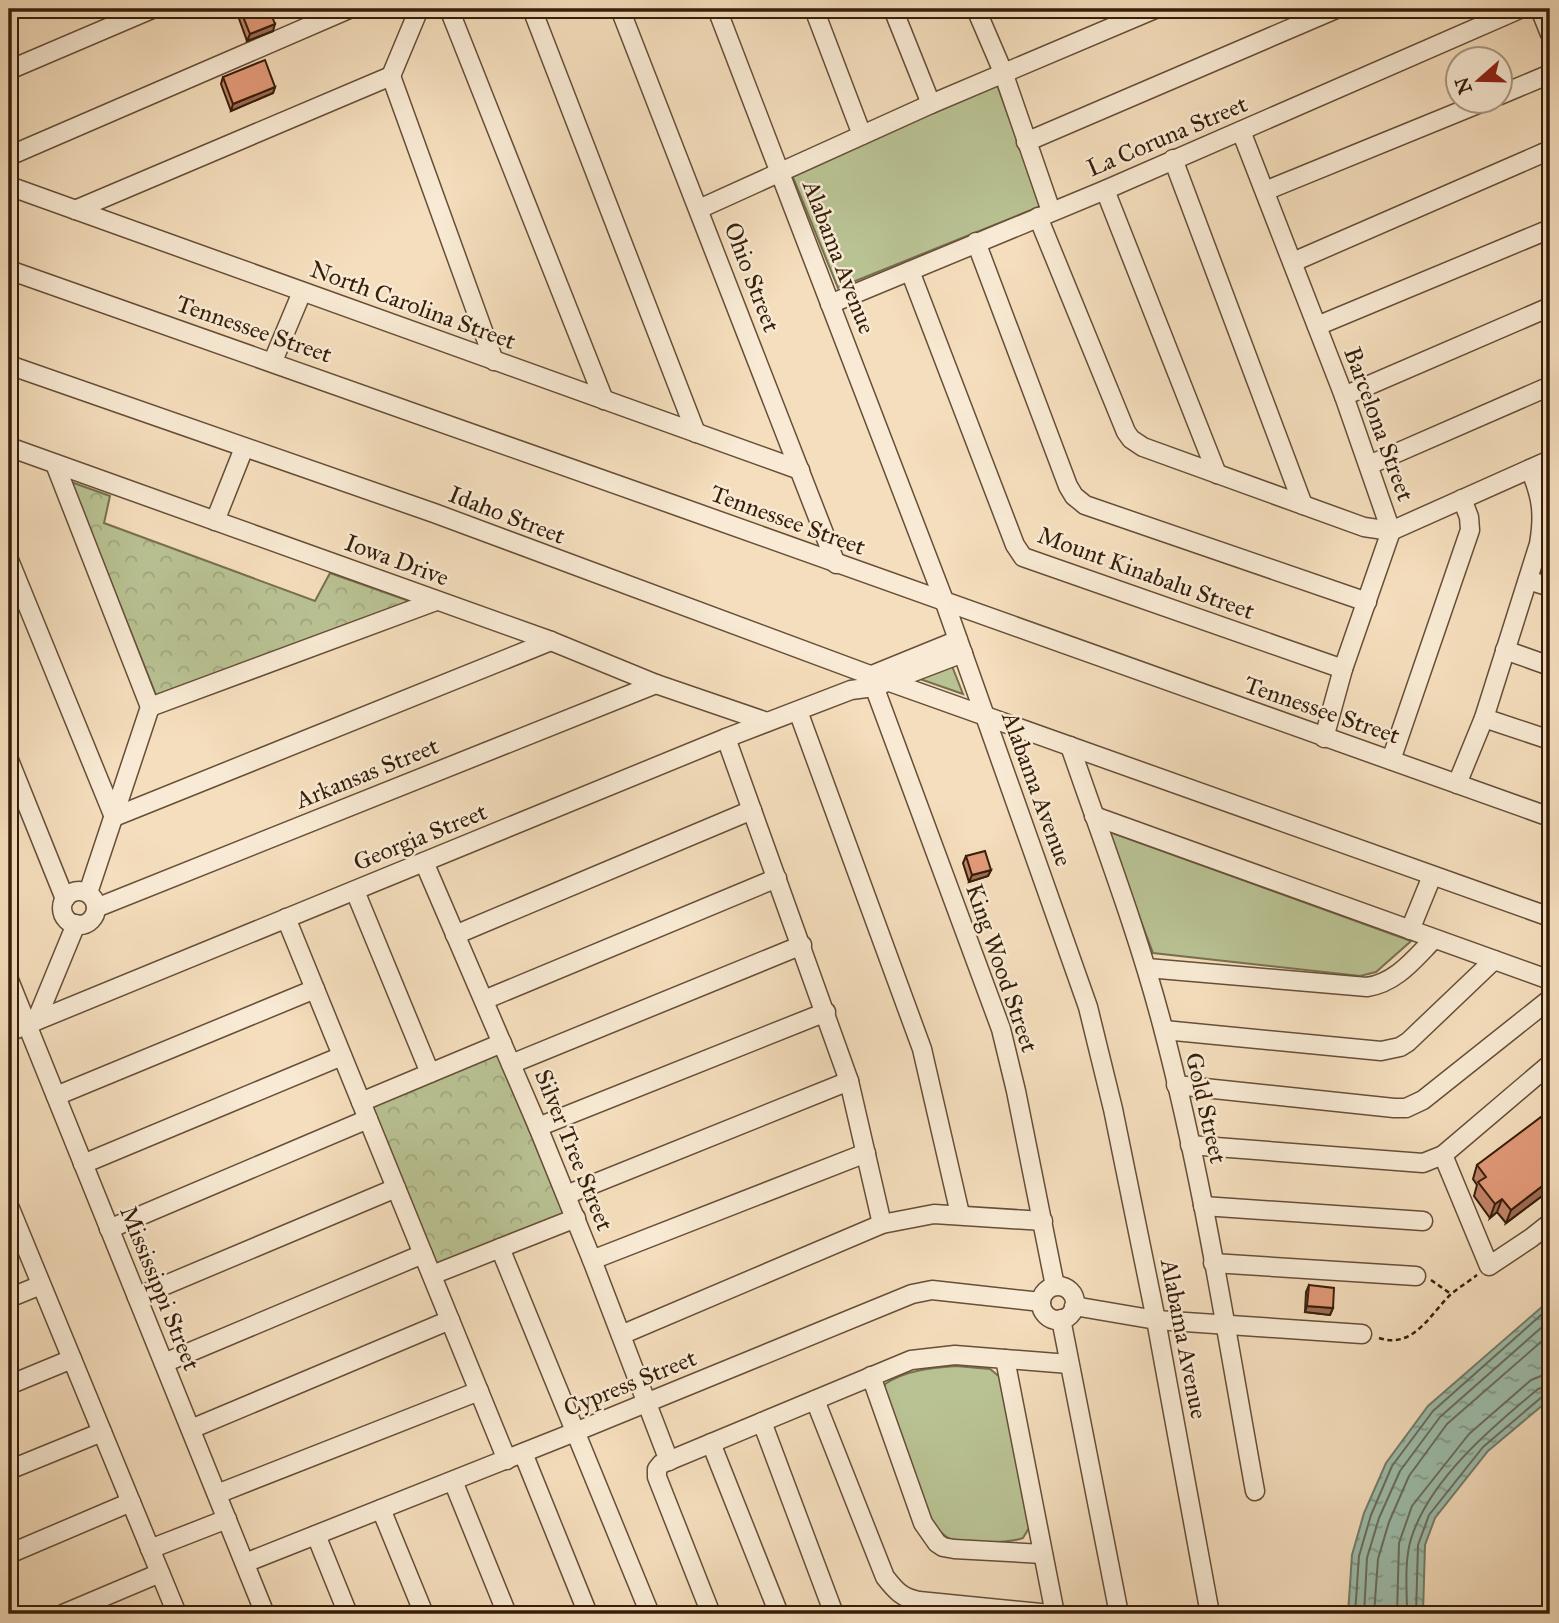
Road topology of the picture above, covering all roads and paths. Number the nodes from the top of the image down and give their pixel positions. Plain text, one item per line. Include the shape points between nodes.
1 (152, 9) edge
2 (349, 9) edge
3 (419, 9) edge
4 (449, 9) edge
5 (532, 9) edge
6 (620, 9) edge
7 (717, 9) edge
8 (814, 9) edge
9 (893, 9) edge
10 (976, 9) edge
11 (1155, 9) edge
12 (1336, 9) edge
13 (1520, 9) edge
14 (1541, 9) edge
15 (1550, 34) edge
16 (9, 70) edge
17 (1003, 72) junction
18 (1550, 74) edge
19 (391, 76) junction
20 (1514, 89) edge
21 (931, 104) junction
22 (1449, 116) edge
23 (1241, 131) junction
24 (862, 135) junction
25 (1026, 142) junction
26 (1550, 150) edge
27 (9, 156) edge
28 (1173, 159) junction
29 (781, 173) junction
30 (9, 186) edge
31 (1105, 190) junction
32 (1265, 191) junction
33 (699, 209) junction
34 (75, 210) junction
35 (1045, 214) junction
36 (1550, 229) edge
37 (976, 243) junction
38 (1293, 262) junction
39 (9, 270) edge
40 (910, 271) junction
41 (302, 292) junction
42 (830, 304) junction
43 (1550, 307) edge
44 (1317, 326) junction
45 (272, 361) junction
46 (494, 361) junction
47 (9, 365) edge
48 (1550, 386) edge
49 (1343, 396) junction
50 (604, 400) junction
51 (696, 433) junction
52 (9, 447) edge
53 (244, 448) junction
54 (1550, 460) edge
55 (55, 464) junction
56 (1368, 465) junction
57 (1530, 469) junction
58 (800, 470) junction
59 (1217, 474) junction
60 (1462, 499) junction
61 (1303, 505) junction
62 (215, 521) junction
63 (1391, 531) junction
64 (1545, 541) edge
65 (9, 561) edge
66 (836, 564) junction
67 (1528, 580) junction
68 (1550, 587) edge
69 (436, 601) junction
70 (1367, 602) junction
71 (945, 603) junction
72 (551, 641) junction
73 (961, 647) junction
74 (1505, 650) junction
75 (1550, 666) edge
76 (1343, 669) junction
77 (878, 681) junction
78 (656, 684) junction
79 (150, 707) junction
80 (798, 710) junction
81 (985, 716) junction
82 (1484, 718) junction
83 (767, 722) junction
84 (726, 738) junction
85 (1324, 738) junction
86 (1550, 740) edge
87 (1070, 746) junction
88 (9, 760) edge
89 (1391, 760) junction
90 (1457, 784) junction
91 (752, 810) junction
92 (114, 817) junction
93 (1094, 817) junction
94 (1550, 817) edge
95 (424, 862) junction
96 (1433, 876) junction
97 (777, 878) junction
98 (355, 891) junction
99 (65, 899) junction
100 (92, 901) junction
101 (1550, 917) edge
102 (286, 918) junction
103 (76, 924) junction
104 (1410, 930) junction
105 (455, 935) junction
106 (1434, 940) junction
107 (802, 946) junction
108 (1494, 960) junction
109 (1147, 968) junction
110 (9, 980) edge
111 (1550, 980) edge
112 (315, 989) junction
113 (1550, 999) edge
114 (484, 1000) junction
115 (826, 1012) junction
116 (31, 1023) junction
117 (1164, 1030) junction
118 (9, 1032) edge
119 (502, 1043) junction
120 (342, 1056) junction
121 (512, 1064) junction
122 (1550, 1064) edge
123 (430, 1073) junction
124 (849, 1081) junction
125 (1176, 1085) junction
126 (56, 1096) junction
127 (361, 1102) junction
128 (368, 1119) junction
129 (538, 1127) junction
130 (1190, 1145) junction
131 (866, 1153) junction
132 (1443, 1155) junction
133 (83, 1164) junction
134 (396, 1188) junction
135 (566, 1195) junction
136 (1203, 1206) junction
137 (9, 1209) edge
138 (960, 1214) junction
139 (576, 1219) junction
140 (1043, 1221) junction
141 (1423, 1221) dead end
142 (1550, 1223) edge
143 (882, 1224) junction
144 (110, 1229) junction
145 (500, 1248) junction
146 (423, 1254) junction
147 (592, 1260) junction
148 (1213, 1263) junction
149 (1489, 1266) junction
150 (432, 1275) junction
151 (1416, 1276) joint
152 (41, 1285) junction
153 (1055, 1286) junction
154 (1451, 1294) junction
155 (137, 1297) junction
156 (9, 1298) edge
157 (1041, 1302) junction
158 (1074, 1306) junction
159 (1061, 1319) junction
160 (450, 1320) junction
161 (1156, 1320) junction
162 (1224, 1323) junction
163 (1362, 1334) joint
164 (621, 1335) junction
165 (72, 1359) junction
166 (1005, 1359) junction
167 (164, 1363) junction
168 (1069, 1364) junction
169 (871, 1377) junction
170 (9, 1385) edge
171 (479, 1391) junction
172 (815, 1400) junction
173 (647, 1403) junction
174 (762, 1422) junction
175 (191, 1429) junction
176 (102, 1432) junction
177 (575, 1432) junction
178 (711, 1443) junction
179 (515, 1456) junction
180 (663, 1465) junction
181 (9, 1470) edge
182 (453, 1480) junction
183 (1255, 1491) dead end
184 (217, 1494) junction
185 (131, 1502) junction
186 (381, 1509) junction
187 (227, 1519) junction
188 (316, 1535) junction
189 (150, 1549) junction
190 (1043, 1553) junction
191 (9, 1554) edge
192 (245, 1563) junction
193 (160, 1573) junction
194 (63, 1614) edge
195 (177, 1614) edge
196 (265, 1614) edge
197 (348, 1614) edge
198 (424, 1614) edge
199 (507, 1614) edge
200 (588, 1614) edge
201 (650, 1614) edge
202 (712, 1614) edge
203 (779, 1614) edge
204 (834, 1614) edge
205 (1053, 1614) edge
206 (1119, 1614) edge
207 (1210, 1614) edge

1 - 16 street
2 - 27 street
3 - 19 street
4 - 50 street
5 - 51 street
6 - 33 street, Ohio Street
7 - 29 street, Alabama Avenue
8 - 24 street
9 - 21 street
10 - 17 street
11 - 17 street
12 - 25 street
13 - 23 street, La Coruna Street
14 - 15 street
17 - 21 street
17 - 25 street
18 - 20 street
19 - 34 street
19 - 46 street
21 - 24 street
22 - 32 street
23 - 28 street, La Coruna Street
23 - 32 street, Barcelona Street
24 - 29 street
25 - 35 street
26 - 38 street
28 - 31 street, La Coruna Street
28 - 61 street
29 - 33 street
29 - 42 street, Alabama Avenue
30 - 34 street, North Carolina Street
31 - 35 street, La Coruna Street
31 - 59 street
32 - 38 street, Barcelona Street
33 - 58 street, Ohio Street
34 - 41 street, North Carolina Street
35 - 37 street, La Coruna Street
35 - 59 street via 1131,439
36 - 44 street
37 - 40 street, La Coruna Street
37 - 70 street via 1068,486 1078,500
38 - 44 street, Barcelona Street
39 - 45 street, Tennessee Street
40 - 42 street, La Coruna Street
40 - 76 street, Mount Kinabalu Street via 1023,557
41 - 45 street
41 - 46 street, North Carolina Street
42 - 71 street, Alabama Avenue
43 - 49 street
44 - 49 street, Barcelona Street
45 - 66 street, Tennessee Street
46 - 50 street, North Carolina Street
47 - 53 street, Idaho Street
48 - 56 street
49 - 56 street, Barcelona Street
50 - 51 street, North Carolina Street
51 - 58 street, North Carolina Street
52 - 55 street, Iowa Drive
53 - 62 street
53 - 77 street, Idaho Street via 434,513
54 - 57 street
55 - 62 street, Iowa Drive
55 - 79 street
56 - 63 street, Barcelona Street
57 - 60 street
57 - 64 street via 1542,503
58 - 66 street, Ohio Street
59 - 61 street
60 - 63 street
60 - 89 street via 1470,530
61 - 63 street via 1364,527
62 - 69 street, Iowa Drive
63 - 70 street, Barcelona Street
64 - 67 street
65 - 92 street
66 - 71 street, Tennessee Street
67 - 68 street
67 - 74 street
69 - 72 street, Iowa Drive
69 - 79 street
70 - 76 street, Barcelona Street
71 - 73 street, Alabama Avenue
71 - 85 street, Tennessee Street
72 - 78 street, Iowa Drive
72 - 92 street
73 - 77 street, Georgia Street
73 - 81 street, Alabama Avenue
74 - 75 street
74 - 82 street
76 - 85 street, Barcelona Street
77 - 80 street, Georgia Street
77 - 81 street, Idaho Street
77 - 140 street, King Wood Street via 998,1020
78 - 83 street, Iowa Drive
78 - 100 street, Arkansas Street
79 - 92 street
80 - 83 street, Georgia Street
80 - 138 street via 922,1049
81 - 87 street, Idaho Street
81 - 161 street, Alabama Avenue via 1096,1033
82 - 86 street
82 - 90 street
83 - 84 street, Georgia Street
84 - 91 street
84 - 95 street, Georgia Street
85 - 89 street, Tennessee Street
87 - 93 street, Gold Street
87 - 96 street, Idaho Street
88 - 99 street
89 - 90 street, Tennessee Street
90 - 94 street, Tennessee Street
91 - 97 street
91 - 105 street
92 - 100 street
93 - 104 street
93 - 109 street, Gold Street
95 - 98 street, Georgia Street
95 - 105 street, Silver Tree Street
96 - 101 street, Idaho Street
96 - 104 street
97 - 107 street
97 - 114 street
98 - 102 street, Georgia Street
98 - 123 street
99 - 100 street via 78,891
99 - 103 street via 66,919
100 - 103 street via 90,921
102 - 112 street
102 - 116 street, Georgia Street
103 - 116 street
104 - 106 street
105 - 114 street, Silver Tree Street
106 - 108 street
106 - 109 street via 1398,975 1367,987
107 - 115 street
107 - 121 street
108 - 111 street
108 - 117 street via 1408,1042 1392,1050
109 - 117 street, Gold Street
110 - 116 street, Mississippi Street
112 - 120 street
112 - 126 street
113 - 125 street via 1423,1100 1406,1108
114 - 119 street, Silver Tree Street
115 - 124 street
115 - 129 street
116 - 118 street, Georgia Street
116 - 126 street, Mississippi Street
117 - 125 street, Gold Street
119 - 121 street, Silver Tree Street
119 - 123 street
120 - 127 street
120 - 133 street
121 - 129 street, Silver Tree Street
122 - 132 street
123 - 127 street
124 - 131 street
124 - 135 street
125 - 130 street, Gold Street
126 - 133 street, Mississippi Street
127 - 128 street
128 - 134 street
128 - 144 street
129 - 135 street, Silver Tree Street
130 - 132 street via 1409,1163
130 - 136 street, Gold Street
131 - 143 street
131 - 147 street
132 - 149 street
133 - 144 street, Mississippi Street
134 - 146 street
134 - 155 street
135 - 139 street, Silver Tree Street
136 - 141 street
136 - 148 street, Gold Street
137 - 152 street
138 - 140 street
138 - 143 street
139 - 145 street
139 - 147 street, Silver Tree Street
140 - 153 street, King Wood Street
142 - 149 street
143 - 164 street
144 - 155 street, Mississippi Street
145 - 150 street
145 - 177 street
146 - 150 street
146 - 167 street
147 - 164 street, Silver Tree Street
148 - 151 street
148 - 162 street, Gold Street
149 - 154 path
150 - 160 street
151 - 154 path via 1440,1284
152 - 156 street
152 - 165 street
153 - 157 street
153 - 158 street via 1070,1291
154 - 163 path via 1403,1340
155 - 167 street, Mississippi Street
157 - 159 street via 1049,1317
157 - 173 street, Cypress Street via 923,1290
158 - 159 street via 1070,1315
158 - 161 street
159 - 168 street
160 - 171 street
160 - 175 street
161 - 162 street
161 - 207 street, Alabama Avenue
162 - 163 street
162 - 183 street, Gold Street
164 - 173 street, Silver Tree Street
165 - 170 street
165 - 176 street
166 - 168 street
166 - 169 street via 928,1357
166 - 190 street
167 - 175 street, Mississippi Street
168 - 206 street
169 - 172 street
169 - 190 street via 923,1524 937,1543 954,1549
171 - 179 street
171 - 184 street
172 - 174 street
172 - 205 street via 885,1577 897,1593 919,1601
173 - 177 street, Cypress Street
173 - 180 street, Silver Tree Street
174 - 178 street
174 - 204 street
175 - 184 street, Mississippi Street
176 - 181 street
176 - 185 street
177 - 179 street, Cypress Street
177 - 201 street
178 - 180 street
178 - 203 street
179 - 182 street, Cypress Street
179 - 200 street
180 - 202 street, Silver Tree Street via 657,1477
182 - 186 street, Cypress Street
182 - 199 street
184 - 187 street, Mississippi Street
185 - 189 street
185 - 191 street
186 - 188 street, Cypress Street
186 - 198 street
187 - 189 street
187 - 192 street, Mississippi Street
188 - 192 street, Cypress Street
188 - 197 street
189 - 193 street
190 - 205 street
192 - 196 street, Mississippi Street
193 - 194 street
193 - 195 street

